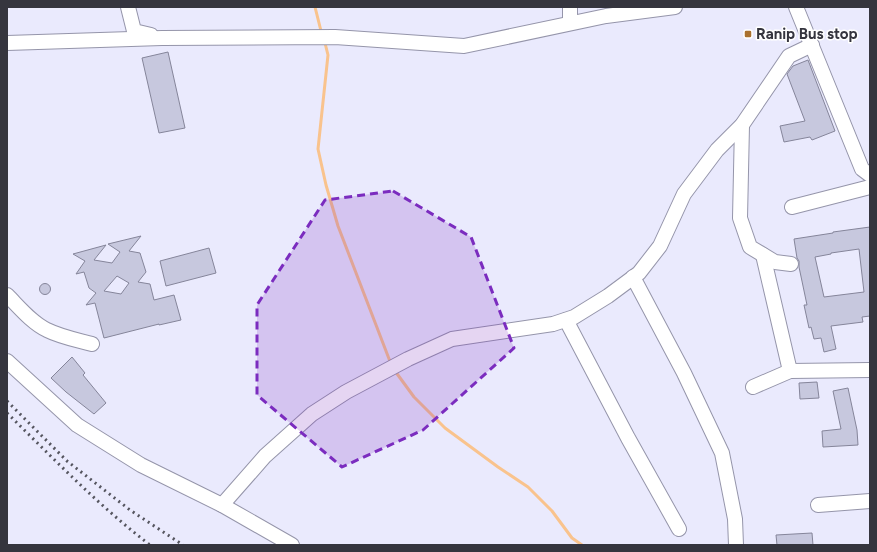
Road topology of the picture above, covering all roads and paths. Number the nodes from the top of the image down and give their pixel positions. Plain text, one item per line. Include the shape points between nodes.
1 (128, 7) edge
2 (570, 7) edge
3 (675, 7) edge
4 (796, 7) edge
5 (604, 11) edge
6 (570, 23) junction
7 (162, 38) junction
8 (7, 43) edge
9 (812, 45) junction
10 (742, 125) junction
11 (870, 175) edge
12 (870, 187) edge
13 (792, 207) dead end
14 (763, 255) junction
15 (791, 264) dead end
16 (633, 277) junction
17 (7, 295) edge
18 (566, 320) junction
19 (92, 344) dead end
20 (7, 361) edge
21 (870, 370) edge
22 (790, 371) junction
23 (754, 386) dead end
24 (870, 501) edge
25 (222, 505) junction
26 (818, 505) dead end
27 (263, 529) junction
28 (679, 529) dead end
29 (270, 545) edge
30 (292, 545) edge
31 (736, 545) edge

1 - 7 street via 134,31
2 - 6 street
3 - 5 street
4 - 9 street
5 - 6 street
6 - 7 street via 464,46 335,37
7 - 8 street
9 - 10 street via 789,56
9 - 11 street via 862,170
10 - 14 street via 740,218 750,247
10 - 16 street via 717,150 684,194 660,246
12 - 13 street
14 - 15 street via 775,262
14 - 22 street
16 - 18 street via 608,296
16 - 31 street via 722,453
17 - 19 street via 45,330
18 - 25 street via 546,326 452,339 408,358 312,414 266,456
18 - 28 street
20 - 25 street via 77,425 141,465
21 - 22 street
22 - 23 street
24 - 26 street
25 - 27 street
27 - 29 street
27 - 30 street

